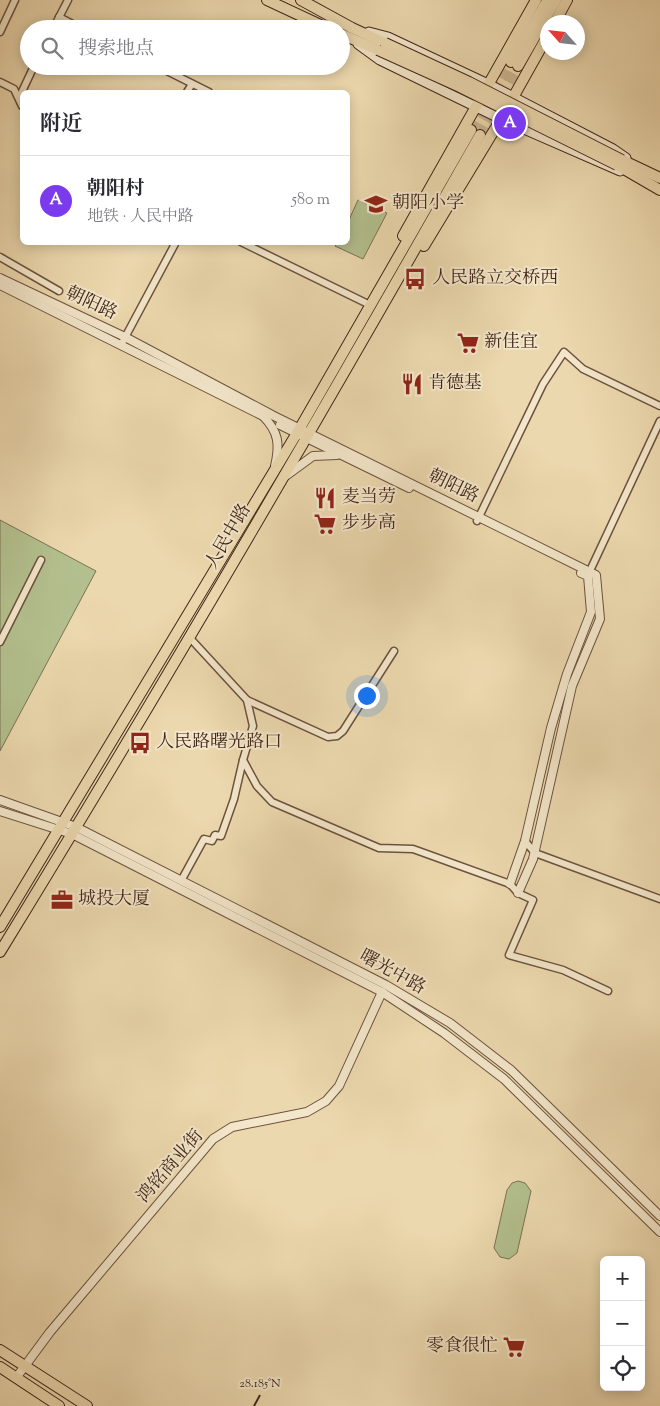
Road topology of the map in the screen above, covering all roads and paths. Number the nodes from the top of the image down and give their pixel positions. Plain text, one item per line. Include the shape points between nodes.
1 (15, 0) edge
2 (68, 0) edge
3 (267, 0) edge
4 (301, 0) edge
5 (536, 0) edge
6 (548, 0) edge
7 (556, 0) edge
8 (567, 0) edge
9 (558, 15) edge
10 (59, 17) junction
11 (58, 20) edge
12 (65, 20) edge
13 (310, 20) edge
14 (329, 20) edge
15 (0, 32) edge
16 (350, 33) edge
17 (350, 34) edge
18 (350, 35) edge
19 (540, 49) edge
20 (30, 75) edge
21 (174, 75) edge
22 (0, 82) edge
23 (192, 84) junction
24 (488, 84) junction
25 (23, 90) edge
26 (189, 90) edge
27 (205, 90) edge
28 (513, 97) junction
29 (19, 98) edge
30 (474, 106) junction
31 (501, 119) junction
32 (620, 163) junction
33 (641, 169) junction
34 (660, 178) edge
35 (644, 181) junction
36 (660, 190) edge
37 (174, 245) edge
38 (247, 245) edge
39 (0, 257) edge
40 (0, 278) edge
41 (0, 285) edge
42 (59, 291) dead end
43 (366, 303) junction
44 (354, 335) junction
45 (366, 335) junction
46 (126, 337) junction
47 (121, 345) junction
48 (660, 406) edge
49 (263, 416) junction
50 (660, 421) edge
51 (303, 433) junction
52 (345, 457) junction
53 (277, 476) junction
54 (478, 519) junction
55 (41, 560) dead end
56 (589, 574) junction
57 (189, 637) junction
58 (0, 642) edge
59 (394, 650) dead end
60 (248, 700) junction
61 (243, 760) junction
62 (0, 800) edge
63 (0, 811) edge
64 (62, 827) junction
65 (74, 831) junction
66 (525, 841) junction
67 (534, 853) junction
68 (182, 881) junction
69 (510, 884) junction
70 (518, 893) junction
71 (660, 899) edge
72 (0, 928) edge
73 (0, 952) edge
74 (608, 991) dead end
75 (382, 992) junction
76 (660, 1216) edge
77 (660, 1232) edge
78 (0, 1350) edge
79 (24, 1366) junction
80 (0, 1367) edge
81 (16, 1378) junction
82 (59, 1406) edge
83 (87, 1406) edge

1 - 15 street
2 - 10 street
3 - 13 main road
4 - 14 main road
5 - 24 main road
6 - 7 main road via 515,64
8 - 9 main road
10 - 11 street
10 - 12 street
16 - 24 main road via 388,37
17 - 32 main road, bridge via 469,82
18 - 30 main road via 380,60
19 - 28 main road
20 - 25 street
21 - 23 street
22 - 29 street via 14,89
23 - 26 street
23 - 27 street
24 - 28 main road
24 - 30 main road
28 - 31 main road
28 - 33 main road via 613,149
30 - 31 main road
30 - 43 main road
31 - 35 main road
31 - 45 main road via 388,306
32 - 33 main road
32 - 35 main road
33 - 34 main road
35 - 36 main road
37 - 46 street
38 - 43 street
39 - 42 street
40 - 46 street, 朝阳路
41 - 47 street, 朝阳路
43 - 44 main road
44 - 45 main road, 人民中路 via 475,133
44 - 51 main road, 人民中路
45 - 51 main road, 人民中路
46 - 47 street
46 - 51 street, 朝阳路
47 - 49 street, 朝阳路
48 - 54 street via 583,369 564,352 543,384
49 - 51 street, 朝阳路
49 - 53 street via 278,436
50 - 56 street
51 - 52 street, 朝阳路
51 - 53 main road, 人民中路
51 - 54 street, 朝阳路
52 - 53 street via 313,456
52 - 54 street, 朝阳路
53 - 57 main road, 人民中路
53 - 64 main road, 人民中路
54 - 56 street, 朝阳路
55 - 58 street
56 - 66 street via 591,612 554,719
56 - 67 street via 596,575 600,620 572,686
57 - 60 street
57 - 65 main road, 人民中路
59 - 60 street via 337,736 328,737
60 - 61 street via 253,726
61 - 68 street via 221,836 215,836 212,841 204,839
61 - 69 street via 257,786 272,802 379,848 413,849
62 - 64 street
63 - 64 street
64 - 65 street
64 - 72 main road, 人民中路
65 - 68 street, 曙光中路
65 - 73 main road, 人民中路
65 - 75 street, 曙光中路
66 - 67 street
66 - 69 street
67 - 70 street
67 - 71 street
68 - 76 street, 曙光中路 via 386,985 450,1023 511,1070
69 - 70 street
70 - 74 street via 533,900 509,954 563,970
75 - 77 street, 曙光中路 via 444,1033 504,1079
75 - 79 street, 鸿铭商业街 via 339,1086 326,1101 307,1112 232,1127 213,1139
78 - 79 main road
79 - 81 street, 鸿铭商业街
79 - 83 main road
80 - 81 main road
81 - 82 main road

